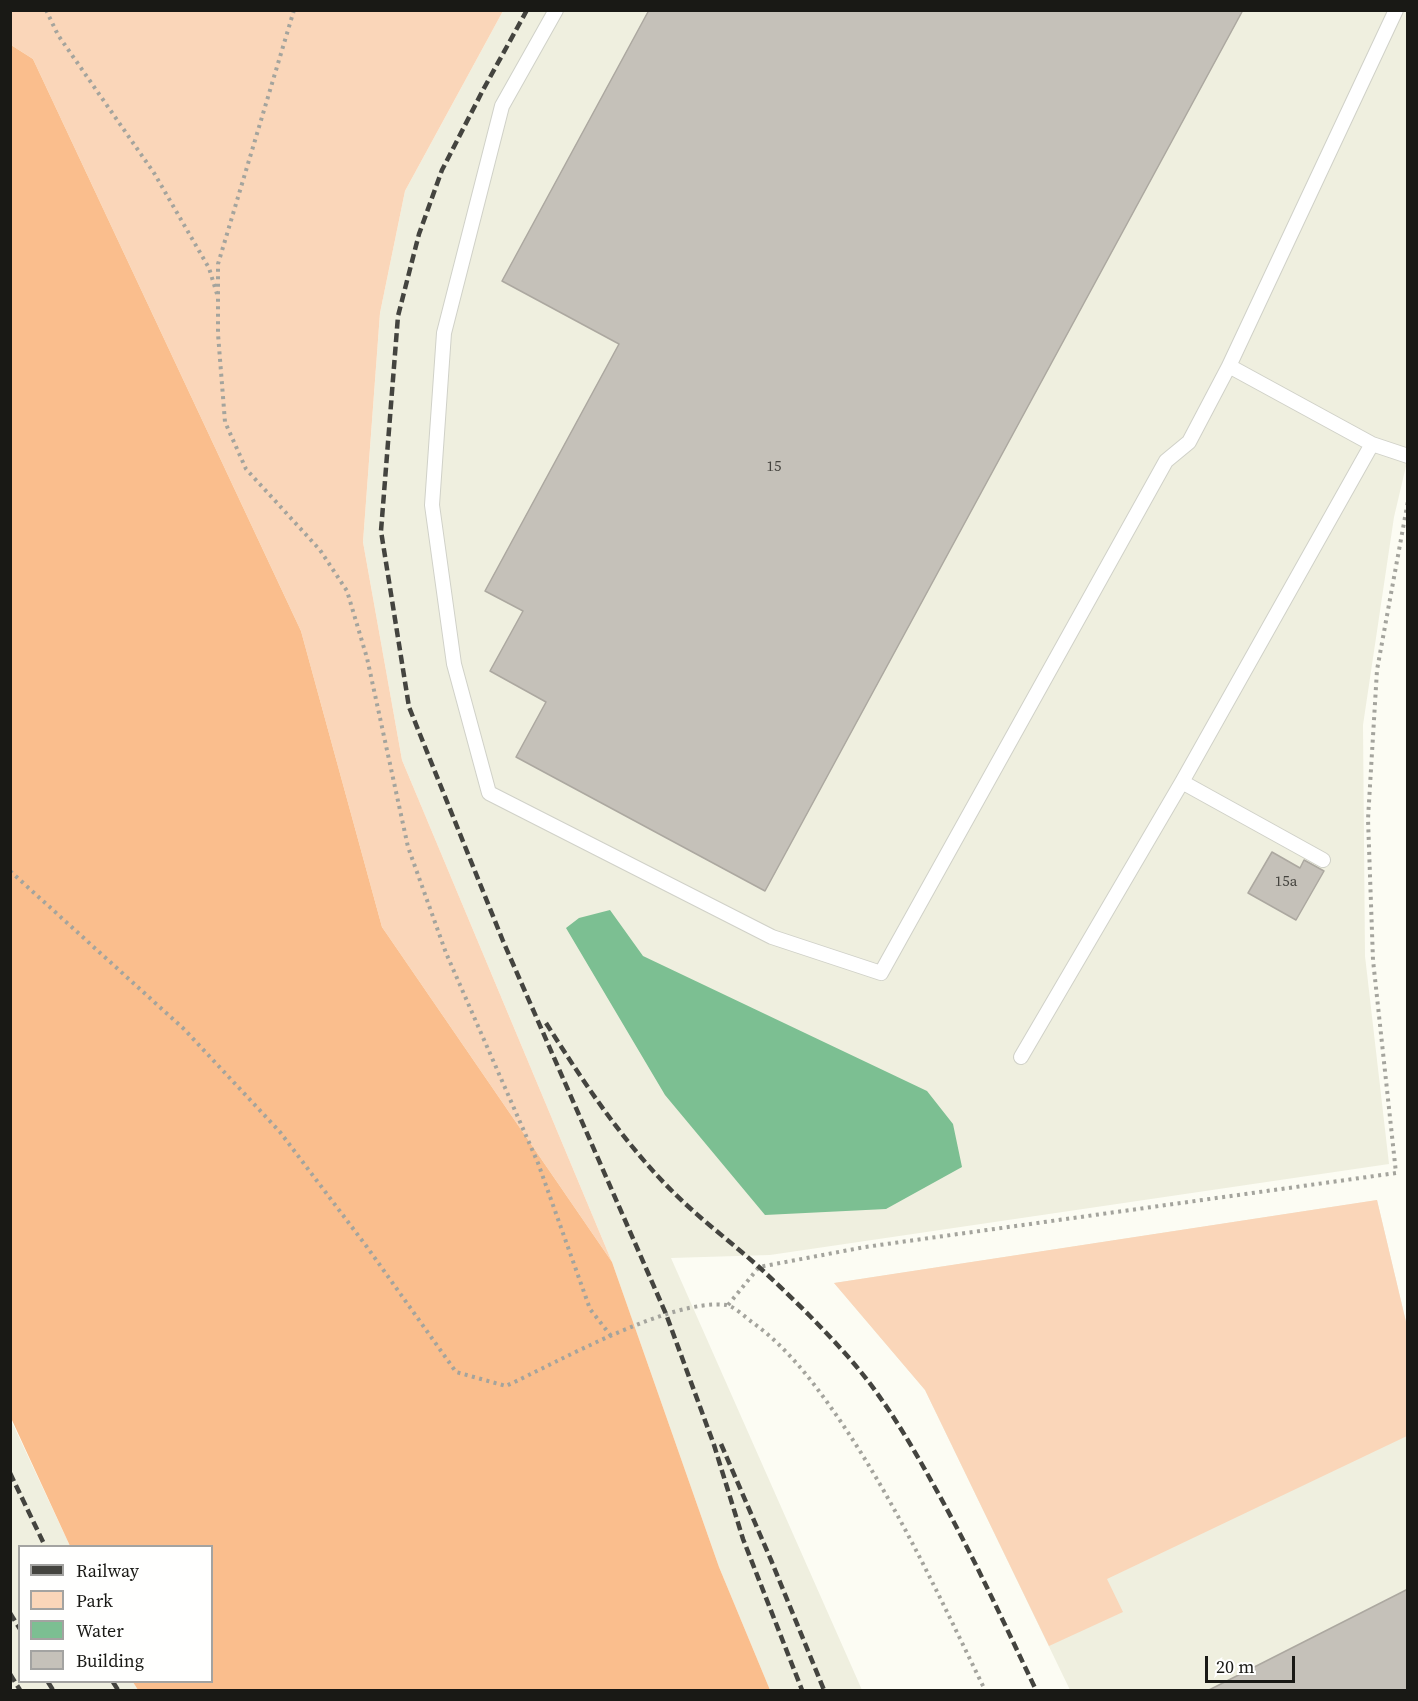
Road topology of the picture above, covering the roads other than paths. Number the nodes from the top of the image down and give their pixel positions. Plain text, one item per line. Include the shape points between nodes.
1 (556, 10) edge
2 (1396, 10) edge
3 (1229, 366) junction
4 (1372, 444) junction
5 (1407, 456) edge
6 (1182, 782) junction
7 (1323, 860) dead end
8 (1021, 1057) dead end

1 - 3 lane via 502,106 444,333 432,505 454,664 489,793 772,937 882,973 1166,461 1189,441
2 - 3 lane
3 - 4 lane
4 - 5 lane
4 - 6 lane
6 - 7 lane
6 - 8 lane

